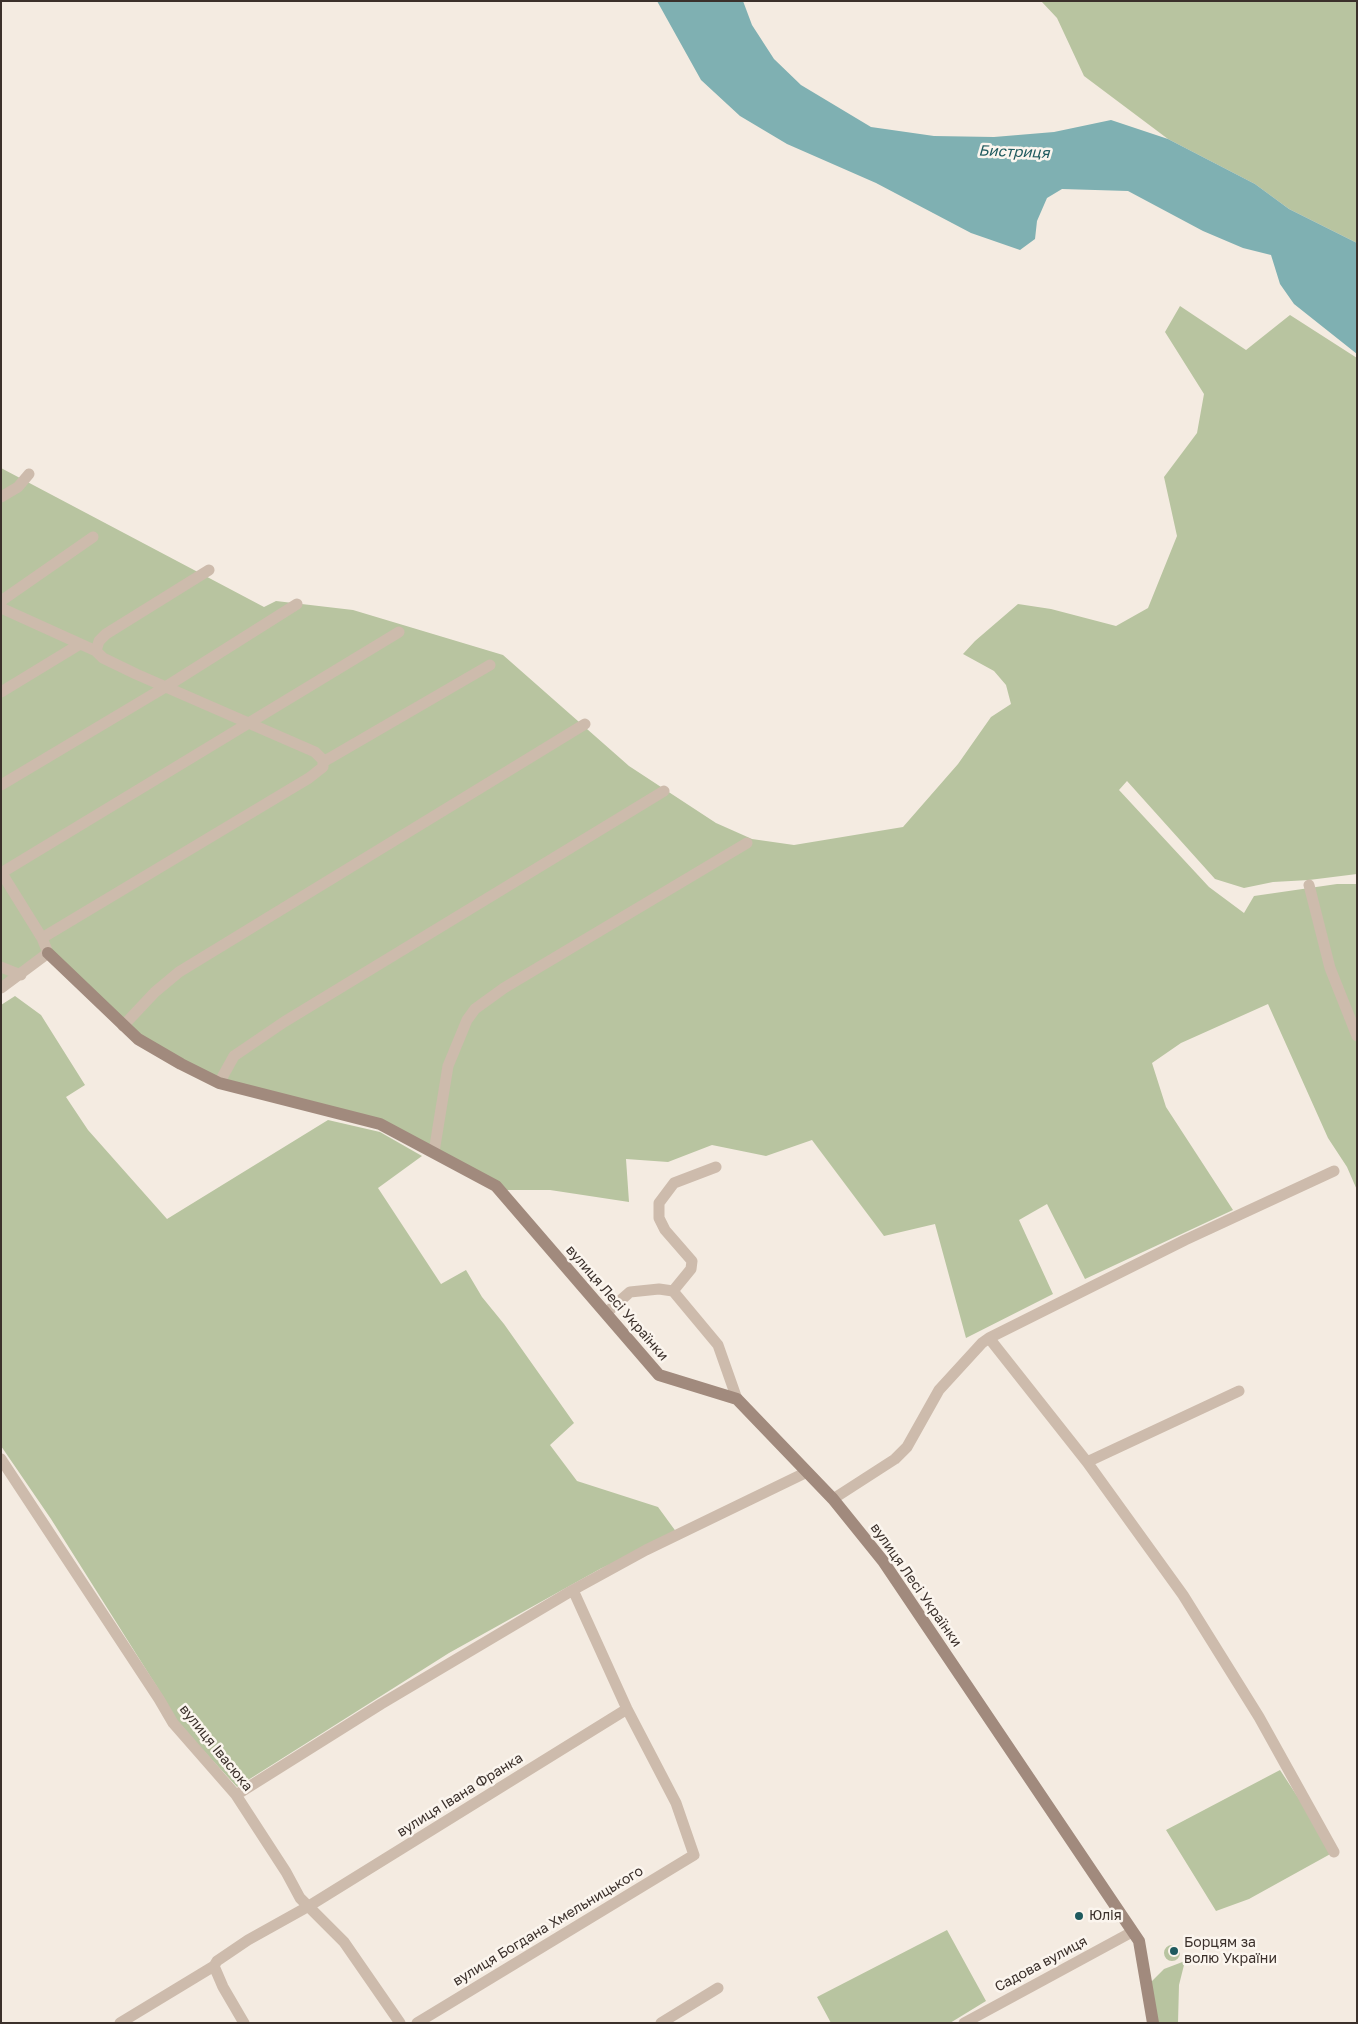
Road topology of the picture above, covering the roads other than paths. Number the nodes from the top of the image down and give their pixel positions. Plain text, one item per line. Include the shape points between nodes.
1 (29, 474) dead end
2 (1, 497) edge
3 (93, 537) dead end
4 (209, 570) dead end
5 (1, 601) edge
6 (297, 604) dead end
7 (1, 608) edge
8 (399, 632) dead end
9 (80, 644) junction
10 (96, 651) junction
11 (490, 665) dead end
12 (167, 686) junction
13 (1, 692) edge
14 (249, 723) junction
15 (585, 724) dead end
16 (323, 762) junction
17 (1, 785) edge
18 (664, 791) dead end
19 (748, 844) dead end
20 (1, 873) edge
21 (1309, 885) dead end
22 (42, 938) junction
23 (48, 953) junction
24 (1, 967) edge
25 (21, 975) junction
26 (1, 988) edge
27 (123, 1026) junction
28 (1357, 1036) edge
29 (219, 1083) junction
30 (434, 1152) junction
31 (716, 1167) dead end
32 (1334, 1171) dead end
33 (673, 1291) junction
34 (606, 1313) junction
35 (989, 1338) junction
36 (1239, 1391) dead end
37 (737, 1398) junction
38 (1, 1459) edge
39 (1087, 1462) junction
40 (807, 1472) junction
41 (833, 1499) junction
42 (573, 1590) junction
43 (627, 1709) junction
44 (236, 1795) junction
45 (1334, 1852) dead end
46 (309, 1906) junction
47 (1132, 1932) junction
48 (214, 1966) junction
49 (718, 1988) dead end
50 (120, 2023) edge
51 (244, 2023) edge
52 (400, 2023) edge
53 (417, 2023) edge
54 (661, 2023) edge
55 (964, 2023) edge
56 (1153, 2023) edge

1 - 2 street via 18,487
3 - 5 street
4 - 10 street via 106,634
6 - 12 street
7 - 9 street
8 - 14 street
9 - 10 street
9 - 13 street
10 - 12 street via 111,662
11 - 16 street
12 - 14 street
12 - 17 street
14 - 16 street via 315,752
14 - 20 street
15 - 27 street via 179,972
16 - 22 street via 320,770 309,778
18 - 29 street via 284,1022 234,1056
19 - 30 street via 504,988 475,1009 467,1020 448,1066
20 - 22 street
21 - 28 street via 1330,968
22 - 23 street
23 - 25 street
23 - 27 street, вулиця Лесі Українки
24 - 25 street
25 - 26 street
27 - 29 street, вулиця Лесі Українки via 138,1039
29 - 30 street, вулиця Лесі Українки via 380,1124
30 - 34 street, вулиця Лесі Українки via 496,1186
31 - 33 street via 674,1183 659,1203 659,1218 665,1230 692,1261 691,1269
32 - 35 street via 1185,1240
33 - 34 street via 630,1292
33 - 37 street via 718,1345
34 - 37 street, вулиця Лесі Українки via 659,1375
35 - 39 street
35 - 41 street via 939,1390 907,1447 895,1459
36 - 39 street
37 - 40 street, вулиця Лесі Українки
38 - 44 street, вулиця Івасюка via 173,1723
39 - 45 street via 1183,1595 1259,1717
40 - 41 street, вулиця Лесі Українки
40 - 42 street via 646,1550
41 - 47 street, вулиця Лесі Українки via 883,1561
42 - 43 street
42 - 44 street
43 - 46 street, вулиця Івана Франка
43 - 53 street, вулиця Богдана Хмельницького via 676,1803 694,1855
44 - 46 street, вулиця Івасюка via 300,1898
46 - 48 street, вулиця Івана Франка via 248,1940
46 - 52 street, вулиця Івасюка via 344,1942
47 - 55 street, Садова вулиця
47 - 56 street, вулиця Лесі Українки via 1138,1941
48 - 50 street, вулиця Івана Франка
48 - 51 street
49 - 54 street

